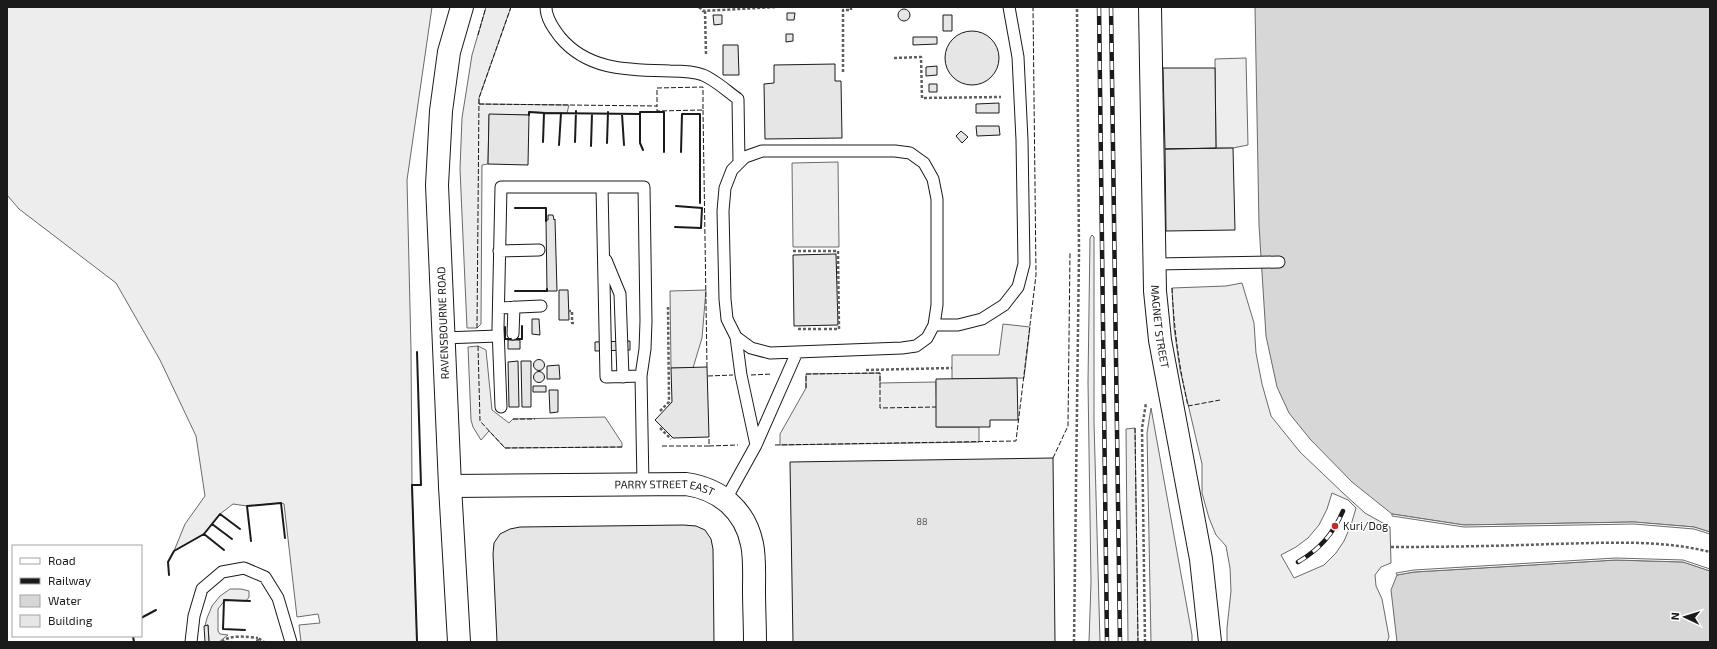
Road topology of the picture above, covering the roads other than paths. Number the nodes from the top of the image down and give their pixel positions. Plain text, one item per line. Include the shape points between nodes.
1 (462, 7) edge
2 (546, 7) edge
3 (1009, 7) edge
4 (1150, 7) edge
5 (739, 163) junction
6 (602, 187) junction
7 (539, 250) dead end
8 (499, 251) junction
9 (604, 253) junction
10 (1279, 262) dead end
11 (1155, 264) junction
12 (541, 306) dead end
13 (514, 307) junction
14 (499, 308) junction
15 (934, 325) junction
16 (513, 334) dead end
17 (498, 336) junction
18 (736, 337) junction
19 (444, 338) junction
20 (797, 352) junction
21 (623, 376) junction
22 (641, 376) junction
23 (501, 407) dead end
24 (756, 445) junction
25 (643, 484) junction
26 (450, 486) junction
27 (726, 499) junction
28 (191, 642) edge
29 (290, 642) edge
30 (458, 642) edge
31 (755, 642) edge
32 (1210, 642) edge

1 - 19 main road, RAVENSBOURNE ROAD via 449,52 441,111 437,185
2 - 5 lane via 553,27 564,41 590,60 622,70 703,75 738,99
3 - 15 lane via 1018,70 1024,264 1018,287 1004,306 982,319 958,325
4 - 11 main road, MAGNET STREET
5 - 15 lane via 745,157 762,151 895,151 910,153 924,164 933,179 937,199 937,305
5 - 18 lane via 732,170 725,188 723,211 726,313
6 - 8 lane via 500,187
6 - 9 lane
6 - 22 lane via 644,187 646,321
7 - 8 lane
8 - 14 lane
9 - 21 lane via 620,294
9 - 21 lane via 606,377
10 - 11 lane
11 - 32 main road, MAGNET STREET via 1160,340 1201,559
12 - 13 lane
13 - 14 lane
13 - 16 lane
14 - 17 lane
15 - 20 lane via 927,338 916,346
17 - 19 lane
17 - 23 lane
18 - 20 lane via 751,348 770,353
18 - 24 lane via 741,375
19 - 26 main road, RAVENSBOURNE ROAD
20 - 24 lane
21 - 22 lane
22 - 25 lane
24 - 27 lane
25 - 26 main road, PARRY STREET EAST
25 - 27 main road, PARRY STREET EAST via 700,486
26 - 30 main road, RAVENSBOURNE ROAD
27 - 31 main road, PARRY STREET EAST via 744,520 752,544
28 - 29 lane via 194,616 202,589 222,572 244,568 265,577 278,598

